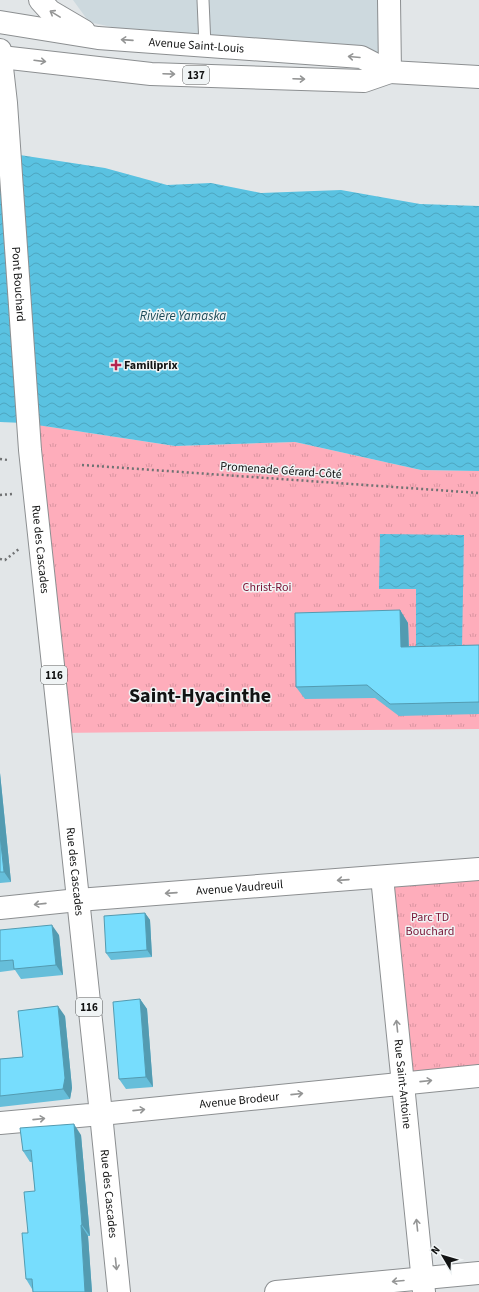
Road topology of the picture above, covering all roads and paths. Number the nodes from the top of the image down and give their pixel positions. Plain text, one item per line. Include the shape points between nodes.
1 (40, 0) edge
2 (203, 0) edge
3 (389, 0) edge
4 (0, 22) edge
5 (98, 38) junction
6 (205, 46) junction
7 (0, 54) edge
8 (390, 72) junction
9 (479, 77) edge
10 (30, 450) joint
11 (0, 459) edge
12 (8, 460) dead end
13 (82, 465) dead end
14 (479, 493) edge
15 (12, 494) dead end
16 (0, 495) edge
17 (479, 869) edge
18 (382, 876) junction
19 (78, 900) junction
20 (0, 908) edge
21 (479, 1076) edge
22 (403, 1084) junction
23 (101, 1114) junction
24 (0, 1123) edge
25 (479, 1273) edge
26 (423, 1285) edge
27 (119, 1292) edge
28 (276, 1292) edge

5 -> 1 main road via 50,11
2 - 6 lane
3 - 8 main road
4 - 5 main road, Avenue Saint-Louis / 137
6 -> 5 main road, Avenue Saint-Louis / 137
8 -> 6 main road, Avenue Saint-Louis / 137 via 361,57
7 -> 8 main road, Avenue Saint-Louis / 137 via 151,74 364,81
7 - 10 main road, Pont Bouchard / 116 via 7,119
8 - 9 main road, Avenue Saint-Louis / 137
10 - 19 main road, Rue des Cascades / 116
11 - 12 path
13 - 14 path, Promenade Gérard-Côté
15 - 16 path
17 - 18 main road, Avenue Vaudreuil
18 -> 19 main road, Avenue Vaudreuil
22 -> 18 main road, Rue Saint-Antoine
19 -> 20 main road, Avenue Vaudreuil
19 - 23 main road, Rue des Cascades / 116
22 -> 21 main road, Avenue Brodeur
23 -> 22 main road, Avenue Brodeur
26 -> 22 main road, Rue Saint-Antoine
24 -> 23 main road, Avenue Brodeur
23 -> 27 main road, Rue des Cascades
25 - 26 main road
26 -> 28 main road

